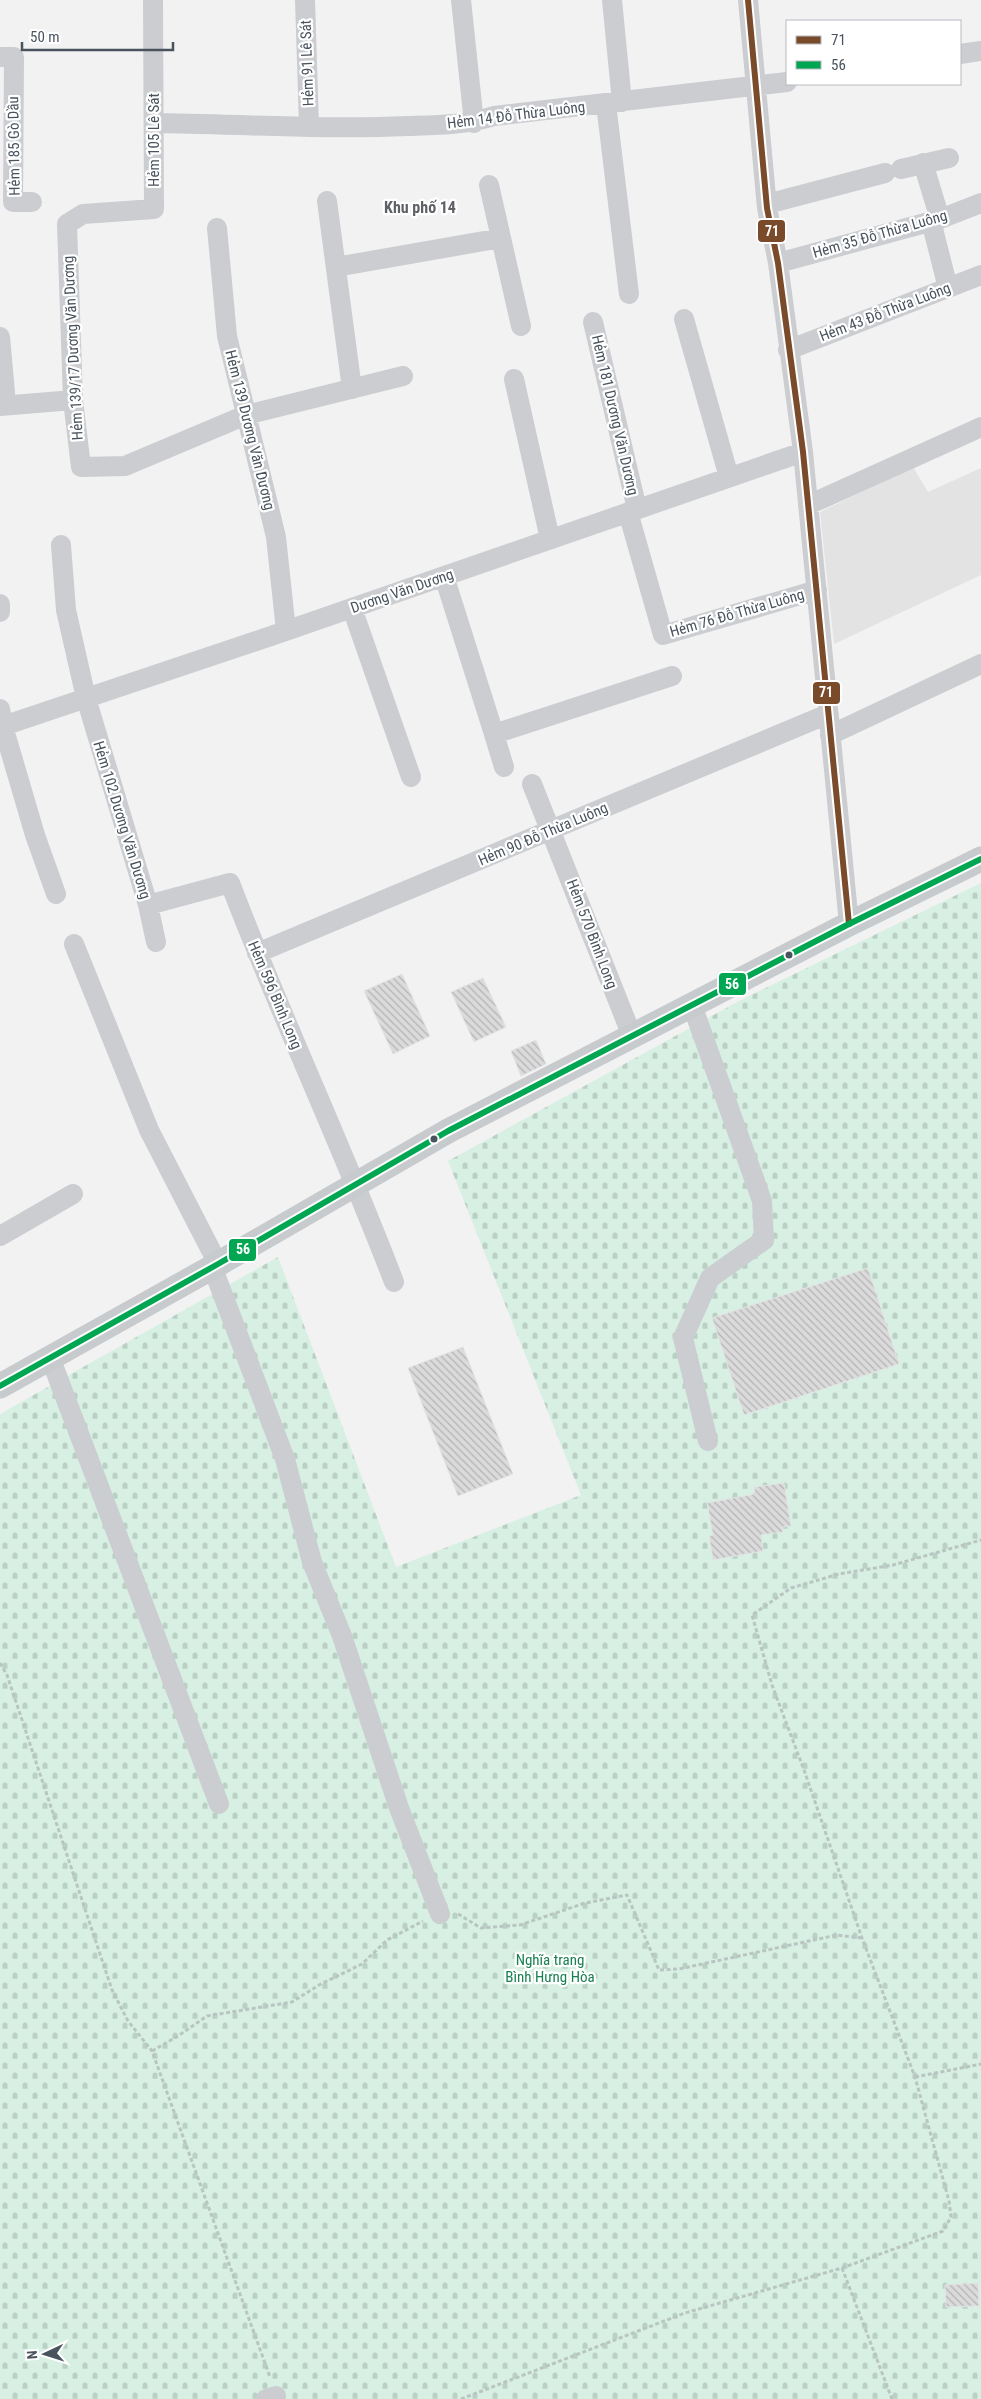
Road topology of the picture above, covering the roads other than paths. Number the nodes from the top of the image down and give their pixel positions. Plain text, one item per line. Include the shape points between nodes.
1 (153, 0) edge
2 (304, 0) edge
3 (461, 0) edge
4 (612, 0) edge
5 (748, 0) edge
6 (981, 51) edge
7 (961, 54) edge
8 (0, 57) edge
9 (786, 82) edge
10 (757, 87) junction
11 (614, 103) junction
12 (154, 122) junction
13 (474, 123) junction
14 (309, 126) junction
15 (949, 158) dead end
16 (923, 163) junction
17 (489, 184) dead end
18 (327, 201) dead end
19 (32, 202) dead end
20 (981, 203) edge
21 (766, 204) junction
22 (84, 214) joint
23 (936, 220) junction
24 (216, 228) dead end
25 (500, 238) junction
26 (778, 263) junction
27 (336, 268) junction
28 (981, 274) edge
29 (948, 288) junction
30 (629, 294) dead end
31 (684, 319) dead end
32 (592, 322) dead end
33 (522, 326) dead end
34 (0, 337) edge
35 (788, 350) junction
36 (403, 376) dead end
37 (514, 379) dead end
38 (352, 389) junction
39 (73, 400) junction
40 (3, 405) edge
41 (246, 415) junction
42 (981, 427) edge
43 (803, 452) junction
44 (729, 478) junction
45 (808, 505) junction
46 (633, 511) junction
47 (550, 539) junction
48 (62, 545) dead end
49 (444, 576) junction
50 (817, 590) junction
51 (0, 604) edge
52 (352, 608) junction
53 (0, 612) edge
54 (286, 631) junction
55 (981, 664) edge
56 (672, 676) dead end
57 (86, 698) junction
58 (828, 714) junction
59 (1, 721) edge
60 (494, 734) junction
61 (830, 735) junction
62 (504, 767) dead end
63 (411, 777) dead end
64 (532, 784) dead end
65 (552, 831) junction
66 (981, 860) edge
67 (56, 894) dead end
68 (148, 905) junction
69 (849, 924) junction
70 (156, 942) dead end
71 (74, 944) dead end
72 (257, 953) junction
73 (692, 1005) junction
74 (632, 1036) junction
75 (356, 1185) junction
76 (73, 1194) dead end
77 (0, 1236) edge
78 (215, 1265) junction
79 (394, 1282) dead end
80 (50, 1357) junction
81 (0, 1386) edge
82 (708, 1441) dead end
83 (219, 1804) dead end
84 (440, 1914) road end

1 - 12 street, Hẻm 105 Lê Sát
2 - 14 street, Hẻm 91 Lê Sát
3 - 13 street
4 - 11 street
5 - 10 street
6 - 7 street
8 - 19 street, Hẻm 185 Gò Dầu via 14,57 13,202
9 - 10 street, Hẻm 14 Đỗ Thừa Luông
10 - 11 street, Hẻm 14 Đỗ Thừa Luông
10 - 21 street
11 - 13 street, Hẻm 14 Đỗ Thừa Luông via 494,116
11 - 30 street
12 - 14 street, Hẻm 14 Đỗ Thừa Luông
12 - 22 street, Hẻm 105 Lê Sát via 154,209
13 - 14 street, Hẻm 14 Đỗ Thừa Luông via 348,129
15 - 16 street
16 - 21 street
16 - 23 street
17 - 25 street
18 - 27 street
20 - 23 street, Hẻm 35 Đỗ Thừa Luông
21 - 26 street
22 - 39 street, Hẻm 139/17 Dương Văn Dương via 67,224
23 - 26 street, Hẻm 35 Đỗ Thừa Luông
23 - 29 street
24 - 41 street, Hẻm 139 Dương Văn Dương via 227,336
25 - 27 street
25 - 33 street
26 - 35 street
27 - 38 street
28 - 29 street, Hẻm 43 Đỗ Thừa Luông
29 - 35 street, Hẻm 43 Đỗ Thừa Luông
31 - 44 street
32 - 46 street, Hẻm 181 Dương Văn Dương
34 - 40 street
35 - 43 street
36 - 38 street
37 - 47 street
38 - 41 street
39 - 40 street
39 - 41 street, Hẻm 139/17 Dương Văn Dương via 81,467 125,466
41 - 54 street, Hẻm 139 Dương Văn Dương via 276,537
42 - 45 street
43 - 44 street, Dương Văn Dương
43 - 45 street
44 - 46 street, Dương Văn Dương
45 - 50 street
46 - 47 street, Dương Văn Dương
46 - 50 street, Hẻm 76 Đỗ Thừa Luông via 663,635
47 - 49 street, Dương Văn Dương
48 - 57 street, Hẻm 102 Dương Văn Dương via 66,610
49 - 52 street, Dương Văn Dương
49 - 60 street
50 - 58 street
51 - 53 street
52 - 54 street, Dương Văn Dương
52 - 63 street
54 - 57 street, Dương Văn Dương
55 - 61 street
56 - 60 street
57 - 59 street, Dương Văn Dương
57 - 68 street, Hẻm 102 Dương Văn Dương
58 - 61 street
58 - 65 street, Hẻm 90 Đỗ Thừa Luông
59 - 67 street
60 - 62 street
61 - 69 street
64 - 65 street, Hẻm 570 Bình Long
65 - 72 street, Hẻm 90 Đỗ Thừa Luông
65 - 74 street, Hẻm 570 Bình Long
66 - 69 main road
68 - 70 street, Hẻm 102 Dương Văn Dương
68 - 72 street, Hẻm 596 Bình Long via 230,883
69 - 73 main road
71 - 78 street via 149,1130
72 - 75 street, Hẻm 596 Bình Long
73 - 74 main road
73 - 82 street via 762,1202 764,1240 710,1278 683,1338
74 - 75 main road via 448,1131
75 - 78 main road
75 - 79 street, Hẻm 596 Bình Long
76 - 77 street
78 - 80 main road
78 - 84 street via 285,1459 312,1562 342,1636 399,1808
80 - 81 main road
80 - 83 street

